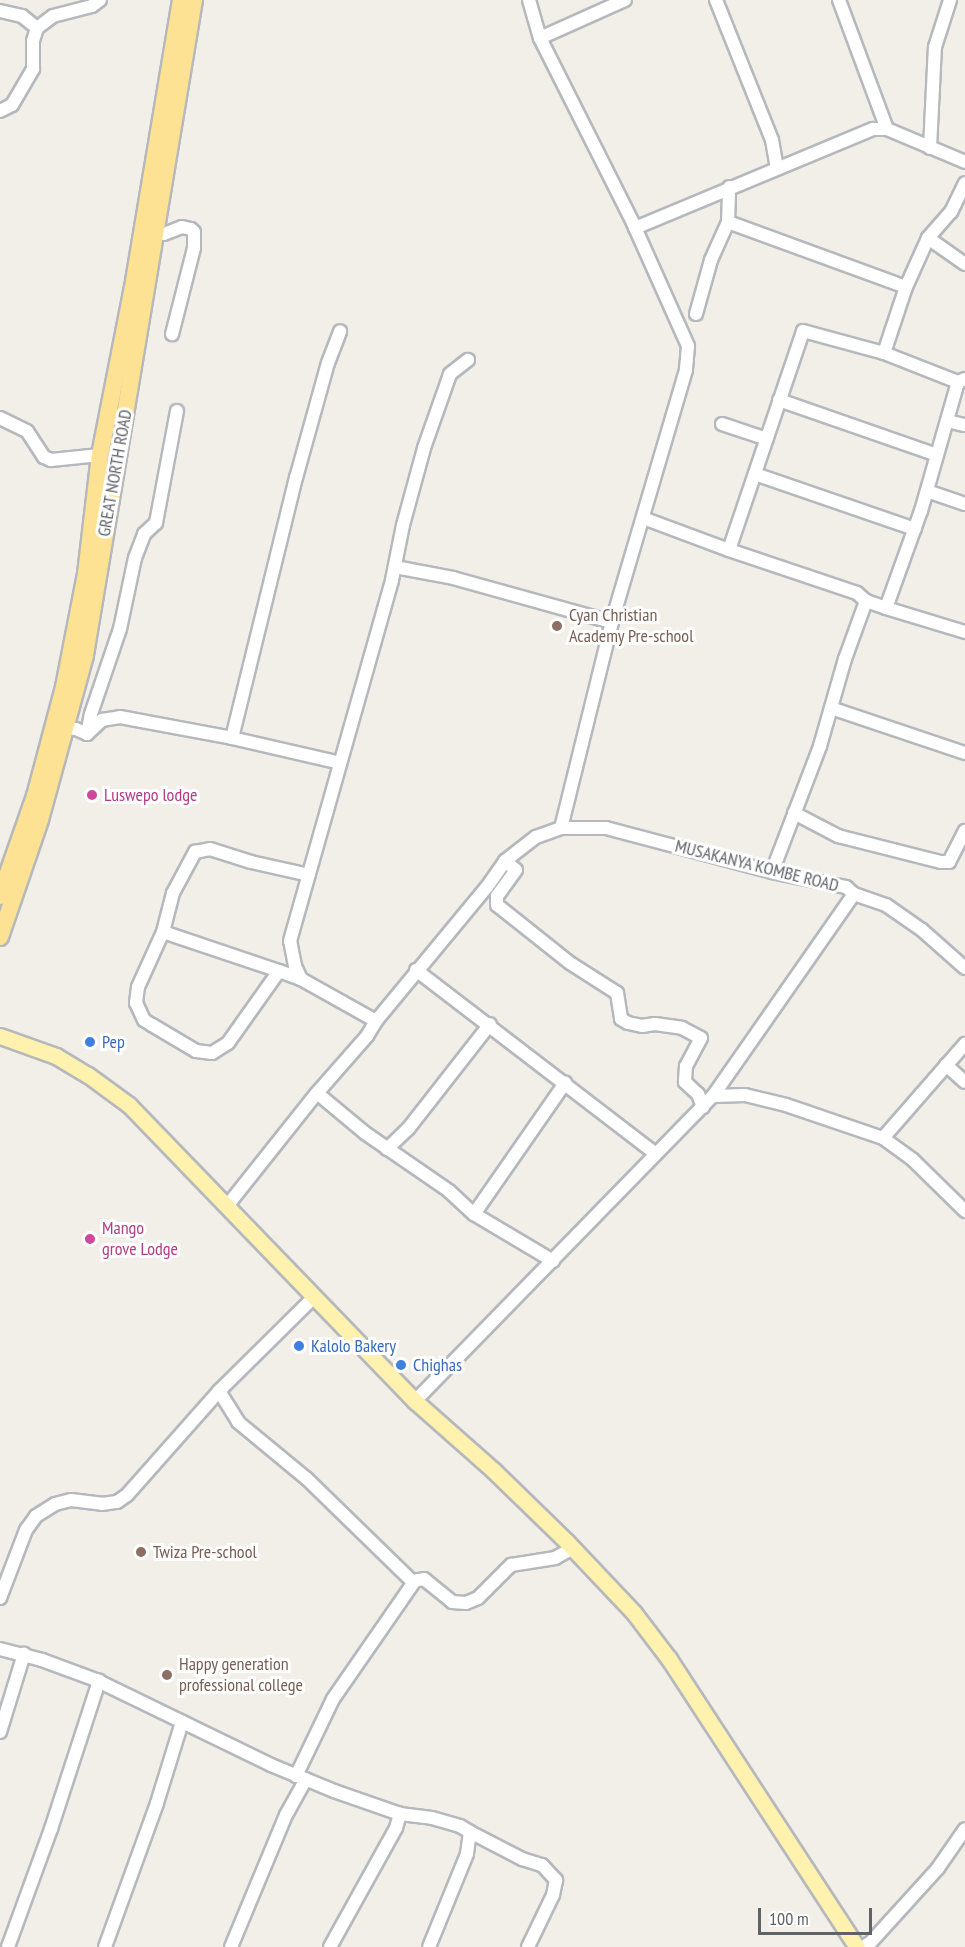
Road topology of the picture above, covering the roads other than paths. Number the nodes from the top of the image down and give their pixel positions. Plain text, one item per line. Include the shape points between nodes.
1 (100, 0) edge
2 (181, 0) edge
3 (194, 0) edge
4 (529, 0) edge
5 (625, 0) edge
6 (716, 0) edge
7 (839, 0) edge
8 (950, 0) edge
9 (0, 11) edge
10 (37, 28) junction
11 (540, 38) junction
12 (0, 111) edge
13 (887, 129) junction
14 (930, 148) junction
15 (965, 162) edge
16 (777, 167) junction
17 (965, 183) edge
18 (729, 187) junction
19 (728, 222) junction
20 (635, 228) junction
21 (155, 232) junction
22 (928, 238) junction
23 (965, 264) edge
24 (906, 287) junction
25 (696, 314) dead end
26 (340, 331) dead end
27 (172, 334) dead end
28 (884, 354) junction
29 (468, 360) dead end
30 (962, 380) edge
31 (779, 400) junction
32 (177, 411) dead end
33 (0, 418) edge
34 (947, 421) junction
35 (722, 424) dead end
36 (965, 425) edge
37 (767, 439) junction
38 (100, 455) junction
39 (937, 455) junction
40 (755, 474) junction
41 (927, 491) junction
42 (965, 504) edge
43 (643, 518) junction
44 (915, 529) junction
45 (729, 550) junction
46 (395, 567) junction
47 (866, 601) junction
48 (886, 608) junction
49 (612, 622) junction
50 (965, 632) edge
51 (831, 708) junction
52 (66, 728) junction
53 (87, 734) junction
54 (232, 738) junction
55 (965, 753) edge
56 (340, 763) junction
57 (794, 813) junction
58 (561, 828) junction
59 (965, 831) edge
60 (505, 861) junction
61 (772, 872) junction
62 (309, 875) junction
63 (854, 894) junction
64 (0, 896) edge
65 (163, 932) junction
66 (0, 937) edge
67 (965, 968) edge
68 (416, 970) junction
69 (279, 971) junction
70 (301, 979) junction
71 (376, 1021) junction
72 (490, 1024) junction
73 (0, 1036) edge
74 (965, 1044) edge
75 (946, 1065) junction
76 (965, 1082) edge
77 (565, 1083) junction
78 (317, 1093) junction
79 (713, 1096) junction
80 (702, 1107) junction
81 (883, 1138) junction
82 (387, 1149) junction
83 (656, 1154) junction
84 (962, 1203) edge
85 (227, 1206) junction
86 (474, 1214) junction
87 (552, 1261) junction
88 (313, 1298) junction
89 (219, 1391) junction
90 (415, 1401) junction
91 (573, 1548) junction
92 (412, 1581) junction
93 (0, 1598) edge
94 (0, 1649) edge
95 (24, 1654) junction
96 (99, 1681) junction
97 (182, 1722) junction
98 (0, 1732) edge
99 (301, 1777) junction
100 (400, 1814) junction
101 (965, 1829) edge
102 (470, 1832) junction
103 (8, 1947) edge
104 (105, 1947) edge
105 (231, 1947) edge
106 (330, 1947) edge
107 (429, 1947) edge
108 (528, 1947) edge
109 (857, 1947) edge
110 (863, 1947) edge

1 - 10 street via 92,6 53,16
2 - 38 highway, GREAT NORTH ROAD
3 - 21 highway, GREAT NORTH ROAD
4 - 11 street
5 - 11 street
6 - 16 street via 772,140
7 - 13 street
8 - 14 street via 935,47
9 - 10 street via 22,16
10 - 12 street via 33,69 12,105
11 - 20 street
13 - 14 street
13 - 16 street via 859,132
14 - 15 street
16 - 18 street
17 - 22 street via 951,212
18 - 19 street
18 - 20 street
19 - 24 street
19 - 25 street via 711,260
20 - 43 street via 688,346 686,370
21 - 27 street via 164,234 182,227 194,232 194,248
21 - 52 highway, GREAT NORTH ROAD via 91,623
22 - 23 street
22 - 24 street
24 - 28 street
26 - 54 street via 296,478
28 - 30 street
28 - 31 street via 803,331
29 - 46 street via 454,368 447,380 415,480
30 - 34 street
31 - 37 street
31 - 39 street
32 - 53 street via 156,523 144,534 135,558 120,629
33 - 38 street via 27,430 44,457 51,460
34 - 36 street
34 - 39 street
35 - 37 street
37 - 40 street
38 - 64 highway, GREAT NORTH ROAD via 86,574 64,687 35,796
39 - 41 street
40 - 44 street
40 - 45 street
41 - 42 street
41 - 44 street
43 - 45 street
43 - 49 street
44 - 48 street
45 - 47 street via 857,593
46 - 49 street via 453,578
46 - 56 street
47 - 48 street
47 - 51 street
48 - 50 street
49 - 58 street
51 - 55 street
51 - 57 street
52 - 53 street
52 - 66 highway, GREAT NORTH ROAD
53 - 54 street via 102,720 120,717
54 - 56 street
56 - 62 street
57 - 59 street via 838,836 941,862 949,862
57 - 61 street
58 - 60 street via 536,837
58 - 61 street, MUSAKANYA KOMBE ROAD via 606,828
60 - 68 street
60 - 80 street via 516,870 497,896 497,905 570,963 617,993 621,1019 642,1026 682,1028 701,1038 689,1058 685,1082 698,1094
61 - 63 street, MUSAKANYA KOMBE ROAD via 846,886
62 - 65 street via 210,849 195,852 173,893
62 - 70 street via 290,941
63 - 67 street, MUSAKANYA KOMBE ROAD via 886,904
63 - 79 street
65 - 69 street
65 - 69 street via 138,987 136,1003 144,1020 196,1051 212,1053 222,1049
68 - 71 street
68 - 72 street
69 - 70 street
70 - 71 street
71 - 78 street
72 - 77 street
72 - 82 street via 408,1129
73 - 85 main road via 56,1056 129,1105
74 - 75 street
75 - 76 street
75 - 81 street
77 - 83 street
77 - 86 street
78 - 82 street
78 - 85 street
79 - 80 street
79 - 81 street via 746,1095 776,1102
80 - 83 street
81 - 84 street
82 - 86 street via 449,1191
83 - 87 street
85 - 88 main road
86 - 87 street
87 - 90 street
88 - 89 street
88 - 90 main road
89 - 92 street via 238,1422 307,1479
89 - 93 street via 127,1496 102,1504 71,1500 55,1504 36,1516 26,1530
90 - 91 main road
91 - 92 street via 555,1558 511,1565 482,1595 466,1603 452,1602 424,1579
91 - 109 main road via 634,1613 669,1659
92 - 99 street via 333,1699
94 - 95 street
95 - 96 street
95 - 98 street
96 - 97 street
96 - 103 street
97 - 99 street
97 - 104 street
99 - 100 street
99 - 105 street
100 - 102 street via 432,1818
100 - 106 street
101 - 110 street via 939,1868 872,1942
102 - 107 street via 467,1854
102 - 108 street via 542,1865 556,1880 553,1895

